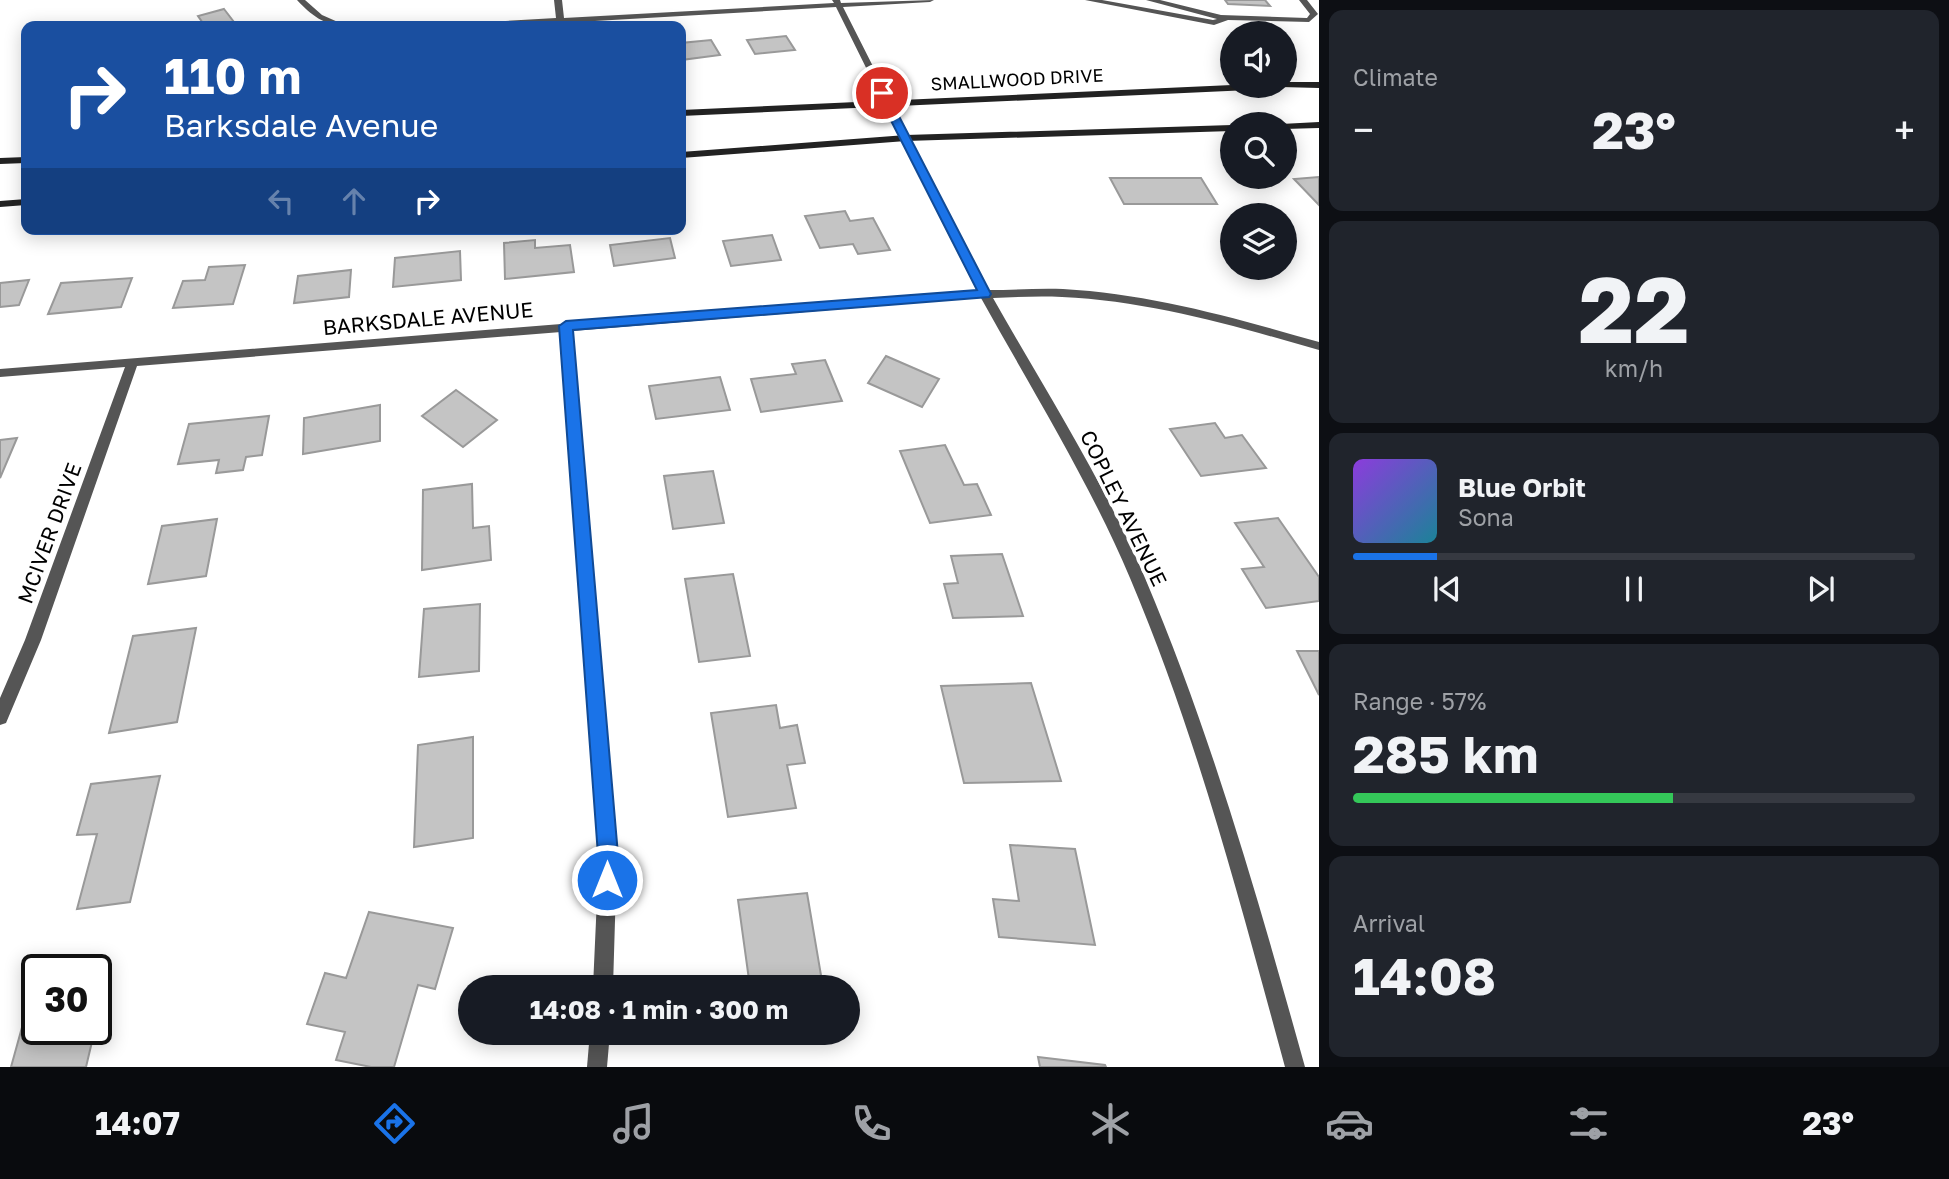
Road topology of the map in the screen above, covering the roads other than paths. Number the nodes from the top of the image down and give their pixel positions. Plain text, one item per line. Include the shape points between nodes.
1 (301, 0) edge
2 (558, 0) edge
3 (930, 0) edge
4 (1089, 0) edge
5 (1150, 0) edge
6 (1303, 0) edge
7 (837, 2) edge
8 (1221, 17) junction
9 (330, 21) edge
10 (560, 21) joint
11 (1297, 85) edge
12 (1319, 85) edge
13 (1220, 88) edge
14 (888, 104) junction
15 (686, 113) edge
16 (1319, 125) edge
17 (1297, 126) edge
18 (1220, 128) edge
19 (906, 138) junction
20 (686, 155) edge
21 (21, 160) edge
22 (0, 161) edge
23 (21, 202) edge
24 (0, 204) edge
25 (985, 294) junction
26 (566, 326) junction
27 (1319, 346) edge
28 (133, 362) junction
29 (0, 373) edge
30 (0, 717) edge
31 (603, 975) edge
32 (599, 1045) edge
33 (597, 1067) edge
34 (1295, 1067) edge

1 - 9 street
2 - 10 street
3 - 7 street
4 - 8 street via 1214,23 1222,22
5 - 8 street
6 - 8 street via 1314,14 1309,20
7 - 10 street
7 - 14 street, COPLEY AVENUE
11 - 12 main road
13 - 14 main road, SMALLWOOD DRIVE
14 - 15 main road, SMALLWOOD DRIVE
14 - 19 street, COPLEY AVENUE
16 - 17 main road
18 - 19 main road
19 - 20 main road
19 - 25 street, COPLEY AVENUE
21 - 22 main road
23 - 24 main road
25 - 26 street, BARKSDALE AVENUE
25 - 27 street, BARKSDALE AVENUE via 1063,293 1152,304 1219,317
25 - 34 street, COPLEY AVENUE via 1091,482 1137,577 1183,694 1237,856
26 - 28 street, BARKSDALE AVENUE
26 - 31 street via 608,855
28 - 29 street, BARKSDALE AVENUE
28 - 30 street, MCIVER DRIVE via 33,640
32 - 33 street

